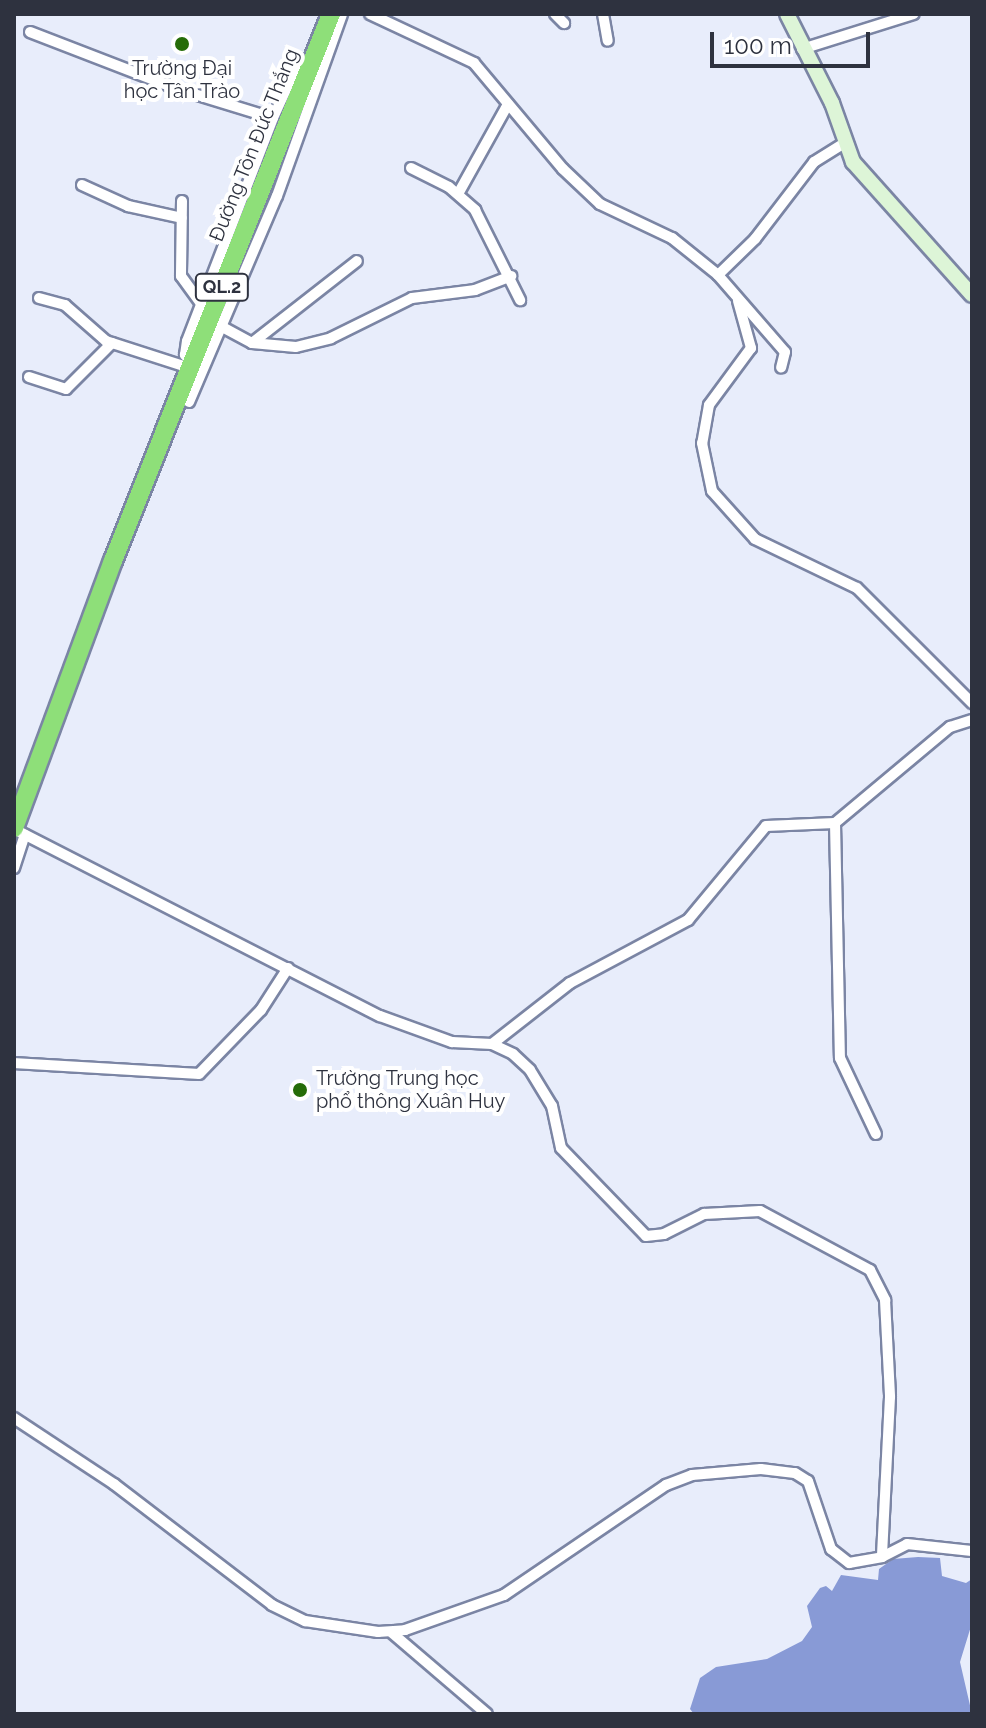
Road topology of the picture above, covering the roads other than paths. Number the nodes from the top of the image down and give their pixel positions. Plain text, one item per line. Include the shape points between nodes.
1 (331, 14) edge
2 (342, 14) edge
3 (370, 14) edge
4 (555, 14) edge
5 (603, 14) edge
6 (787, 14) edge
7 (914, 14) edge
8 (564, 23) dead end
9 (30, 32) dead end
10 (608, 41) dead end
11 (802, 49) junction
12 (314, 68) junction
13 (508, 104) junction
14 (273, 118) junction
15 (843, 144) junction
16 (411, 168) dead end
17 (82, 185) dead end
18 (458, 194) junction
19 (182, 201) dead end
20 (182, 218) junction
21 (357, 261) dead end
22 (718, 275) junction
23 (511, 276) junction
24 (972, 295) edge
25 (736, 296) junction
26 (39, 298) dead end
27 (520, 300) dead end
28 (209, 316) junction
29 (112, 343) junction
30 (252, 343) junction
31 (191, 366) junction
32 (781, 368) dead end
33 (29, 377) dead end
34 (189, 402) dead end
35 (972, 703) edge
36 (972, 720) edge
37 (835, 823) junction
38 (18, 831) edge
39 (14, 868) edge
40 (288, 968) junction
41 (492, 1044) junction
42 (14, 1063) edge
43 (876, 1134) dead end
44 (14, 1418) edge
45 (972, 1551) edge
46 (882, 1557) junction
47 (391, 1632) junction
48 (487, 1714) edge

1 - 12 highway, Đường Tôn Đức Thắng / QL.2
2 - 12 street
3 - 13 street via 474,63
4 - 8 street
5 - 10 street
6 - 11 street
7 - 11 street
9 - 14 street via 178,89
11 - 15 street via 832,103
12 - 14 street via 297,65
12 - 28 highway, Đường Tôn Đức Thắng / QL.2
12 - 28 street via 262,219
13 - 18 street
13 - 22 street via 600,204 672,238
14 - 28 street
15 - 22 street via 814,162 755,239
15 - 24 street via 861,172
16 - 18 street
17 - 20 street via 128,206
18 - 23 street via 483,220
19 - 20 street
20 - 28 street via 181,276
21 - 30 street
22 - 25 street
23 - 27 street
23 - 30 street via 463,292 412,298 318,343
25 - 32 street via 785,352
25 - 35 street via 751,348 709,405 703,426 704,466 712,491 755,539 857,588
26 - 29 street via 65,305
28 - 30 street
28 - 31 highway, Đường Tôn Đức Thắng / QL.2
28 - 34 street
29 - 31 street
29 - 33 street via 66,389
31 - 38 highway, Đường Tôn Đức Thắng / QL.2 via 101,592
36 - 37 street via 950,727
37 - 41 street via 766,826 688,920 570,983
37 - 43 street via 840,1058
38 - 39 street
38 - 40 street
40 - 41 street via 413,1029 460,1044
40 - 42 street via 261,1010 199,1074
41 - 46 street via 530,1070 552,1106 561,1148 646,1236 664,1234 704,1214 760,1211 870,1270 885,1300 890,1397
44 - 47 street via 114,1484 288,1614
45 - 46 street via 907,1544
46 - 47 street via 860,1564 840,1558 831,1549 808,1481 795,1473 761,1469 692,1475 666,1485 504,1595
47 - 48 street

